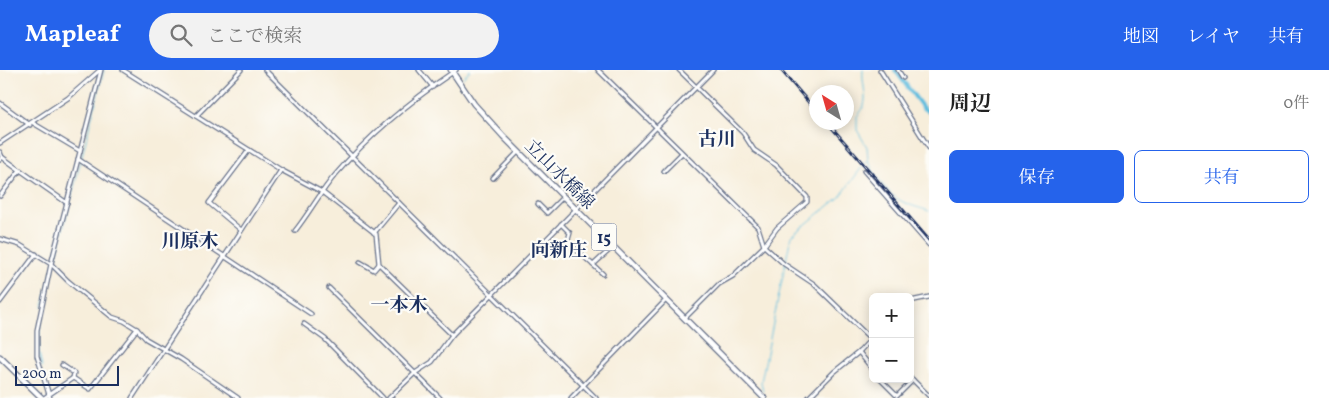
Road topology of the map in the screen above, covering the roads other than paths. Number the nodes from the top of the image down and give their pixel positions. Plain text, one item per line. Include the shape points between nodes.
1 (100, 70) edge
2 (123, 70) edge
3 (241, 70) edge
4 (265, 70) edge
5 (419, 70) edge
6 (598, 70) edge
7 (679, 70) edge
8 (713, 70) edge
9 (880, 70) edge
10 (898, 70) edge
11 (453, 71) edge
12 (903, 78) dead end
13 (433, 87) junction
14 (696, 87) junction
15 (0, 103) edge
16 (196, 116) junction
17 (31, 124) junction
18 (656, 127) junction
19 (0, 142) edge
20 (929, 148) edge
21 (248, 150) junction
22 (80, 151) junction
23 (0, 152) edge
24 (518, 152) junction
25 (682, 153) junction
26 (353, 156) junction
27 (1, 158) edge
28 (78, 159) junction
29 (20, 170) junction
30 (281, 170) junction
31 (664, 171) dead end
32 (864, 172) dead end
33 (493, 178) dead end
34 (322, 192) junction
35 (0, 196) edge
36 (563, 196) junction
37 (67, 203) junction
38 (399, 203) junction
39 (538, 204) dead end
40 (576, 209) junction
41 (561, 224) junction
42 (241, 230) junction
43 (296, 231) dead end
44 (374, 232) junction
45 (0, 239) edge
46 (764, 246) junction
47 (929, 246) edge
48 (613, 247) junction
49 (36, 254) junction
50 (224, 256) junction
51 (360, 262) dead end
52 (51, 264) junction
53 (379, 264) junction
54 (593, 265) junction
55 (603, 274) dead end
56 (329, 288) dead end
57 (492, 295) junction
58 (929, 297) edge
59 (667, 300) junction
60 (914, 300) edge
61 (0, 302) edge
62 (311, 314) dead end
63 (685, 318) junction
64 (304, 324) dead end
65 (137, 329) junction
66 (452, 335) junction
67 (871, 338) edge
68 (869, 342) edge
69 (163, 350) junction
70 (859, 352) junction
71 (0, 357) edge
72 (62, 364) dead end
73 (869, 365) edge
74 (415, 373) junction
75 (73, 378) junction
76 (914, 381) edge
77 (884, 383) edge
78 (908, 383) edge
79 (583, 385) junction
80 (929, 396) edge
81 (49, 397) edge
82 (43, 398) edge
83 (132, 398) edge
84 (238, 398) edge
85 (383, 398) edge
86 (389, 398) edge
87 (440, 398) edge
88 (571, 398) edge
89 (596, 398) edge
90 (764, 398) edge
91 (808, 398) edge

1 - 17 street
1 - 22 street
2 - 16 street
3 - 16 street
4 - 26 street
5 - 13 street
6 - 18 street
7 - 14 street
8 - 14 street
9 - 20 street
10 - 12 street
11 - 13 street
11 - 24 main road, 立山水橋線 / 15 via 474,104
13 - 26 street via 394,117
14 - 18 street
14 - 46 street via 743,133 754,150 776,165 807,197 807,202 777,228
15 - 17 street
16 - 21 street
17 - 19 street
17 - 22 street
18 - 25 street
18 - 40 street
21 - 30 street
21 - 42 street via 209,203
22 - 28 street
23 - 27 street
24 - 33 street
24 - 36 main road, 立山水橋線 / 15
25 - 31 street
25 - 46 street via 758,227
26 - 34 street
26 - 38 street
27 - 29 street
28 - 37 street
28 - 50 street
29 - 35 street
29 - 37 street
30 - 34 street
30 - 42 street
32 - 47 street
34 - 43 street
34 - 44 street
36 - 39 street via 547,213
36 - 40 main road, 立山水橋線 / 15
37 - 52 street
38 - 44 street
38 - 57 street
40 - 41 street
40 - 48 main road, 立山水橋線 / 15
41 - 54 street via 570,234 570,244
41 - 57 street
42 - 50 street
44 - 53 street
45 - 49 street
46 - 63 street
46 - 67 street via 814,284
48 - 54 street
48 - 59 main road, 立山水橋線 / 15
49 - 52 street
49 - 61 street
50 - 62 street
50 - 69 street
51 - 53 street via 374,270
52 - 65 street via 112,317
52 - 81 street via 37,337 37,356
53 - 66 street
54 - 55 street
56 - 74 street
57 - 66 street
57 - 79 street
58 - 60 street
59 - 63 main road, 立山水橋線 / 15
59 - 79 street
63 - 90 main road, 立山水橋線 / 15
64 - 85 street via 325,339
65 - 69 street
65 - 75 street via 90,389
66 - 74 street via 432,362
68 - 70 street
69 - 83 street
69 - 84 street
70 - 73 street
70 - 91 street
71 - 82 main road
72 - 75 street via 74,374
74 - 86 street
74 - 87 street
75 - 81 street
76 - 80 street
77 - 78 street via 897,396
79 - 88 street
79 - 89 street
81 - 82 street

